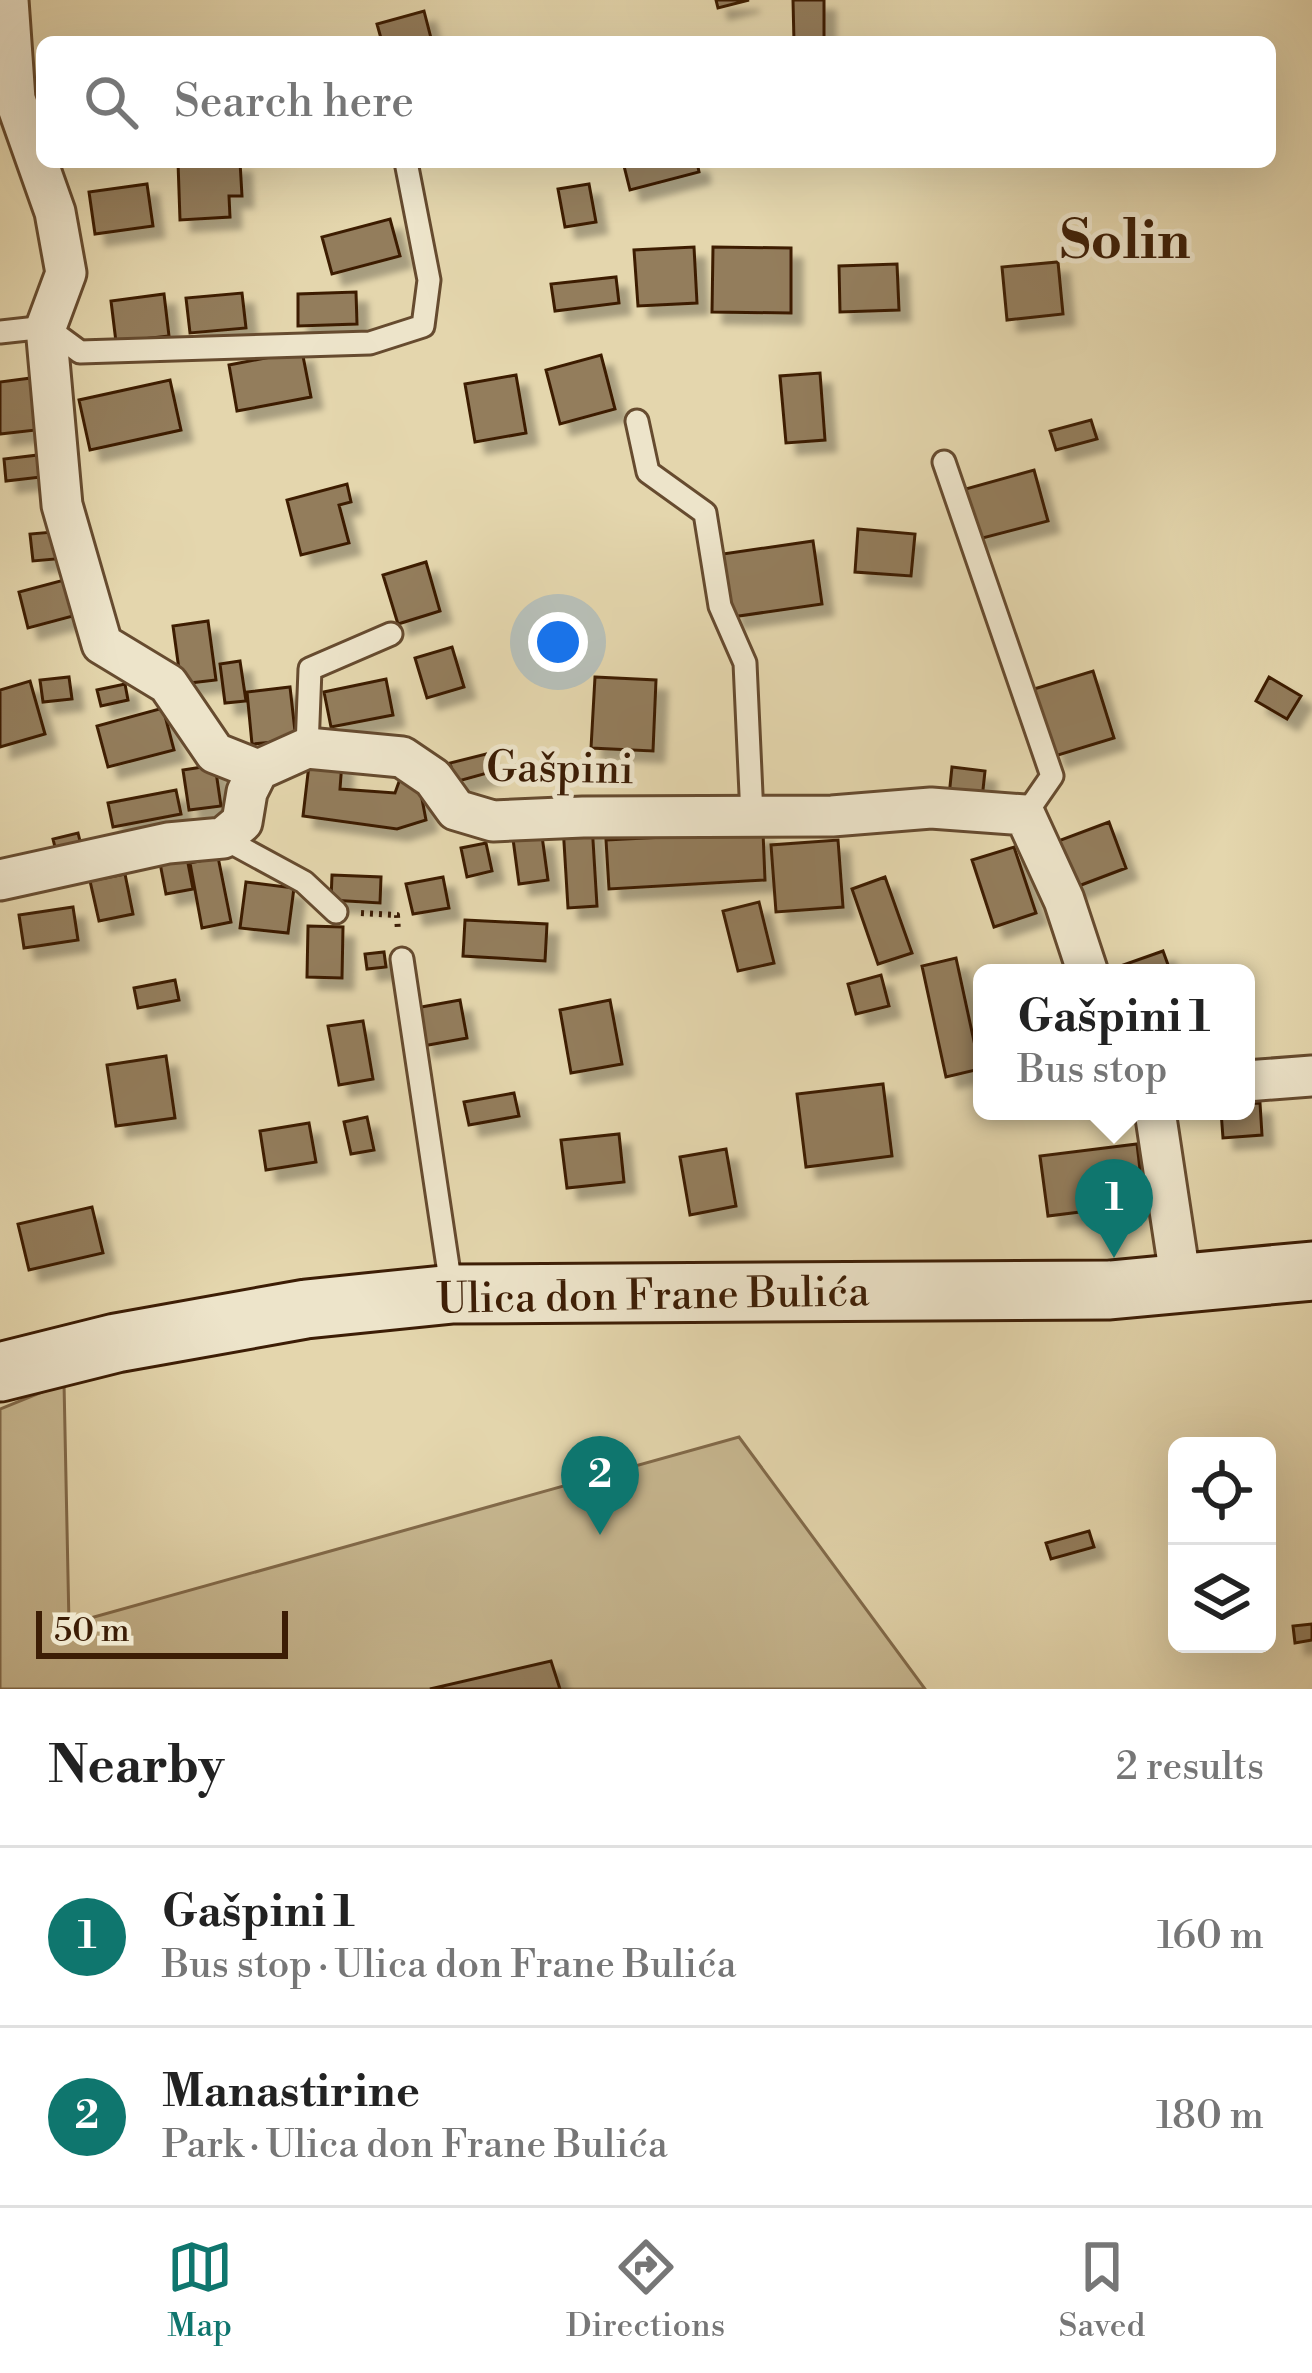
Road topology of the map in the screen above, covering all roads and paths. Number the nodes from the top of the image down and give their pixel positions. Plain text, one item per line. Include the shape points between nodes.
1 (8, 0) edge
2 (36, 158) edge
3 (40, 168) edge
4 (407, 168) edge
5 (46, 327) junction
6 (0, 332) edge
7 (637, 421) dead end
8 (944, 462) dead end
9 (391, 634) dead end
10 (307, 748) junction
11 (258, 770) junction
12 (1025, 815) junction
13 (752, 817) junction
14 (224, 838) junction
15 (0, 880) edge
16 (336, 912) dead end
17 (402, 959) dead end
18 (1085, 964) edge
19 (1312, 1076) edge
20 (1255, 1080) edge
21 (1156, 1120) edge
22 (1312, 1271) edge
23 (1181, 1283) junction
24 (452, 1294) junction
25 (0, 1372) edge

1 - 2 street via 15,98
3 - 5 street via 66,273
4 - 5 lane via 429,280 423,326 370,343 80,352
5 - 6 lane
5 - 11 street via 62,505 102,644 168,684 215,753
7 - 13 lane via 648,472 705,513 720,606 745,663
8 - 12 lane via 1052,776
9 - 10 lane via 310,669
10 - 11 street, Gašpini
10 - 13 street, Gašpini via 402,757 433,778 456,810 493,821
11 - 14 street via 242,822
12 - 13 street, Gašpini via 931,808
12 - 18 street
14 - 15 street
14 - 16 lane via 304,881
17 - 24 lane
19 - 20 street
21 - 23 street
22 - 23 street, Ulica don Frane Bulića
23 - 24 street, Ulica don Frane Bulića
24 - 25 street, Ulica don Frane Bulića via 306,1309

